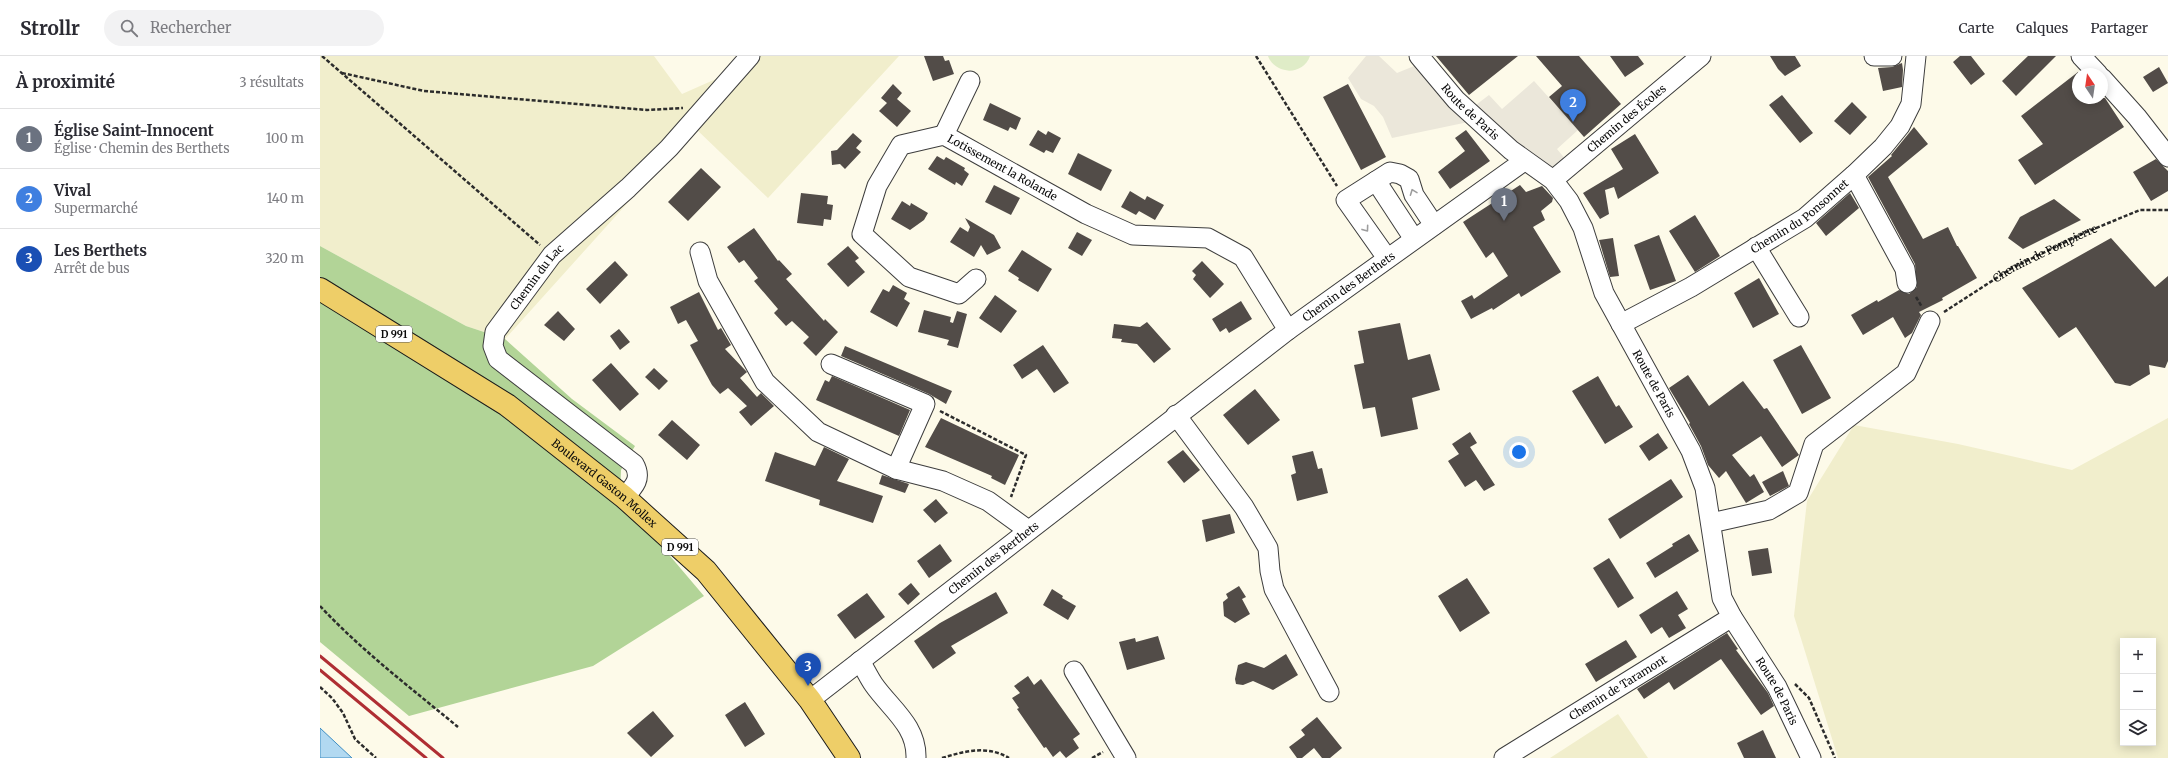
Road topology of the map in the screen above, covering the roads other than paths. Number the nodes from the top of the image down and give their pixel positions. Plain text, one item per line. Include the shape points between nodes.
1 (750, 56) edge
2 (1419, 56) edge
3 (1701, 56) edge
4 (1874, 56) edge
5 (1892, 56) edge
6 (1916, 56) edge
7 (2081, 56) edge
8 (2092, 68) edge
9 (970, 81) dead end
10 (2108, 84) edge
11 (944, 135) junction
12 (2168, 157) edge
13 (1524, 161) junction
14 (1854, 175) junction
15 (1553, 180) junction
16 (1376, 181) junction
17 (1434, 225) junction
18 (1414, 239) junction
19 (1756, 247) junction
20 (700, 252) dead end
21 (1386, 258) junction
22 (976, 279) dead end
23 (1907, 282) road end
24 (320, 289) edge
25 (1799, 317) dead end
26 (1930, 321) road end
27 (1621, 324) junction
28 (1288, 330) junction
29 (831, 364) dead end
30 (1176, 415) junction
31 (896, 469) junction
32 (624, 497) junction
33 (1711, 523) junction
34 (1028, 530) junction
35 (1732, 617) junction
36 (860, 661) junction
37 (1074, 671) dead end
38 (1329, 692) dead end
39 (810, 700) junction
40 (849, 758) edge
41 (916, 758) edge
42 (1126, 758) edge
43 (1504, 758) edge
44 (1811, 758) edge

1 - 32 street, Chemin du Lac via 669,148 552,255 495,332 493,346 498,359 634,464 639,472 639,478
2 - 13 street, Route de Paris via 1456,100
3 - 15 street, Chemin des Écoles
4 - 5 street
6 - 14 street, Chemin du Ponsonnet via 1911,104 1900,126
7 - 8 street
9 - 11 street
10 - 12 street via 2138,117
11 - 22 street, Lotissement la Rolande via 901,145 877,186 862,234 909,277 959,294
11 - 28 street, Lotissement la Rolande via 1086,214 1133,235 1208,238 1243,257
13 - 15 street, Route de Paris
13 - 17 street, Chemin des Berthets
14 - 19 street, Chemin du Ponsonnet via 1805,218
14 - 23 street via 1905,270
15 - 27 street, Route de Paris via 1569,201 1583,228 1604,293
17 -> 16 street via 1414,195 1409,179 1390,172
16 - 18 street
16 -> 21 street via 1346,200
17 - 18 street, Chemin des Berthets
18 - 21 street, Chemin des Berthets
19 - 25 street
19 - 27 street, Chemin du Ponsonnet
20 - 31 street via 708,281 766,382 818,432
21 - 28 street, Chemin des Berthets
24 - 32 main road, Boulevard Gaston Mollex / D 991 via 507,405
26 - 33 street via 1906,373 1814,444 1798,493 1769,510
27 - 33 street, Route de Paris via 1691,451 1705,488
28 - 30 street, Chemin des Berthets
29 - 31 street via 925,404
30 - 34 street, Chemin des Berthets
30 - 38 street via 1244,507 1268,548 1274,589
31 - 34 street via 943,481 988,501
32 - 39 main road, Boulevard Gaston Mollex / D 991 via 706,571
33 - 35 street, Route de Paris via 1722,598
34 - 36 street, Chemin des Berthets
35 - 43 street, Chemin de Taramont
35 - 44 street, Route de Paris via 1777,687
36 - 39 street, Chemin des Berthets
36 - 41 street via 874,685 903,718 912,736
37 - 42 street
39 - 40 main road, Boulevard Gaston Mollex / D 991

